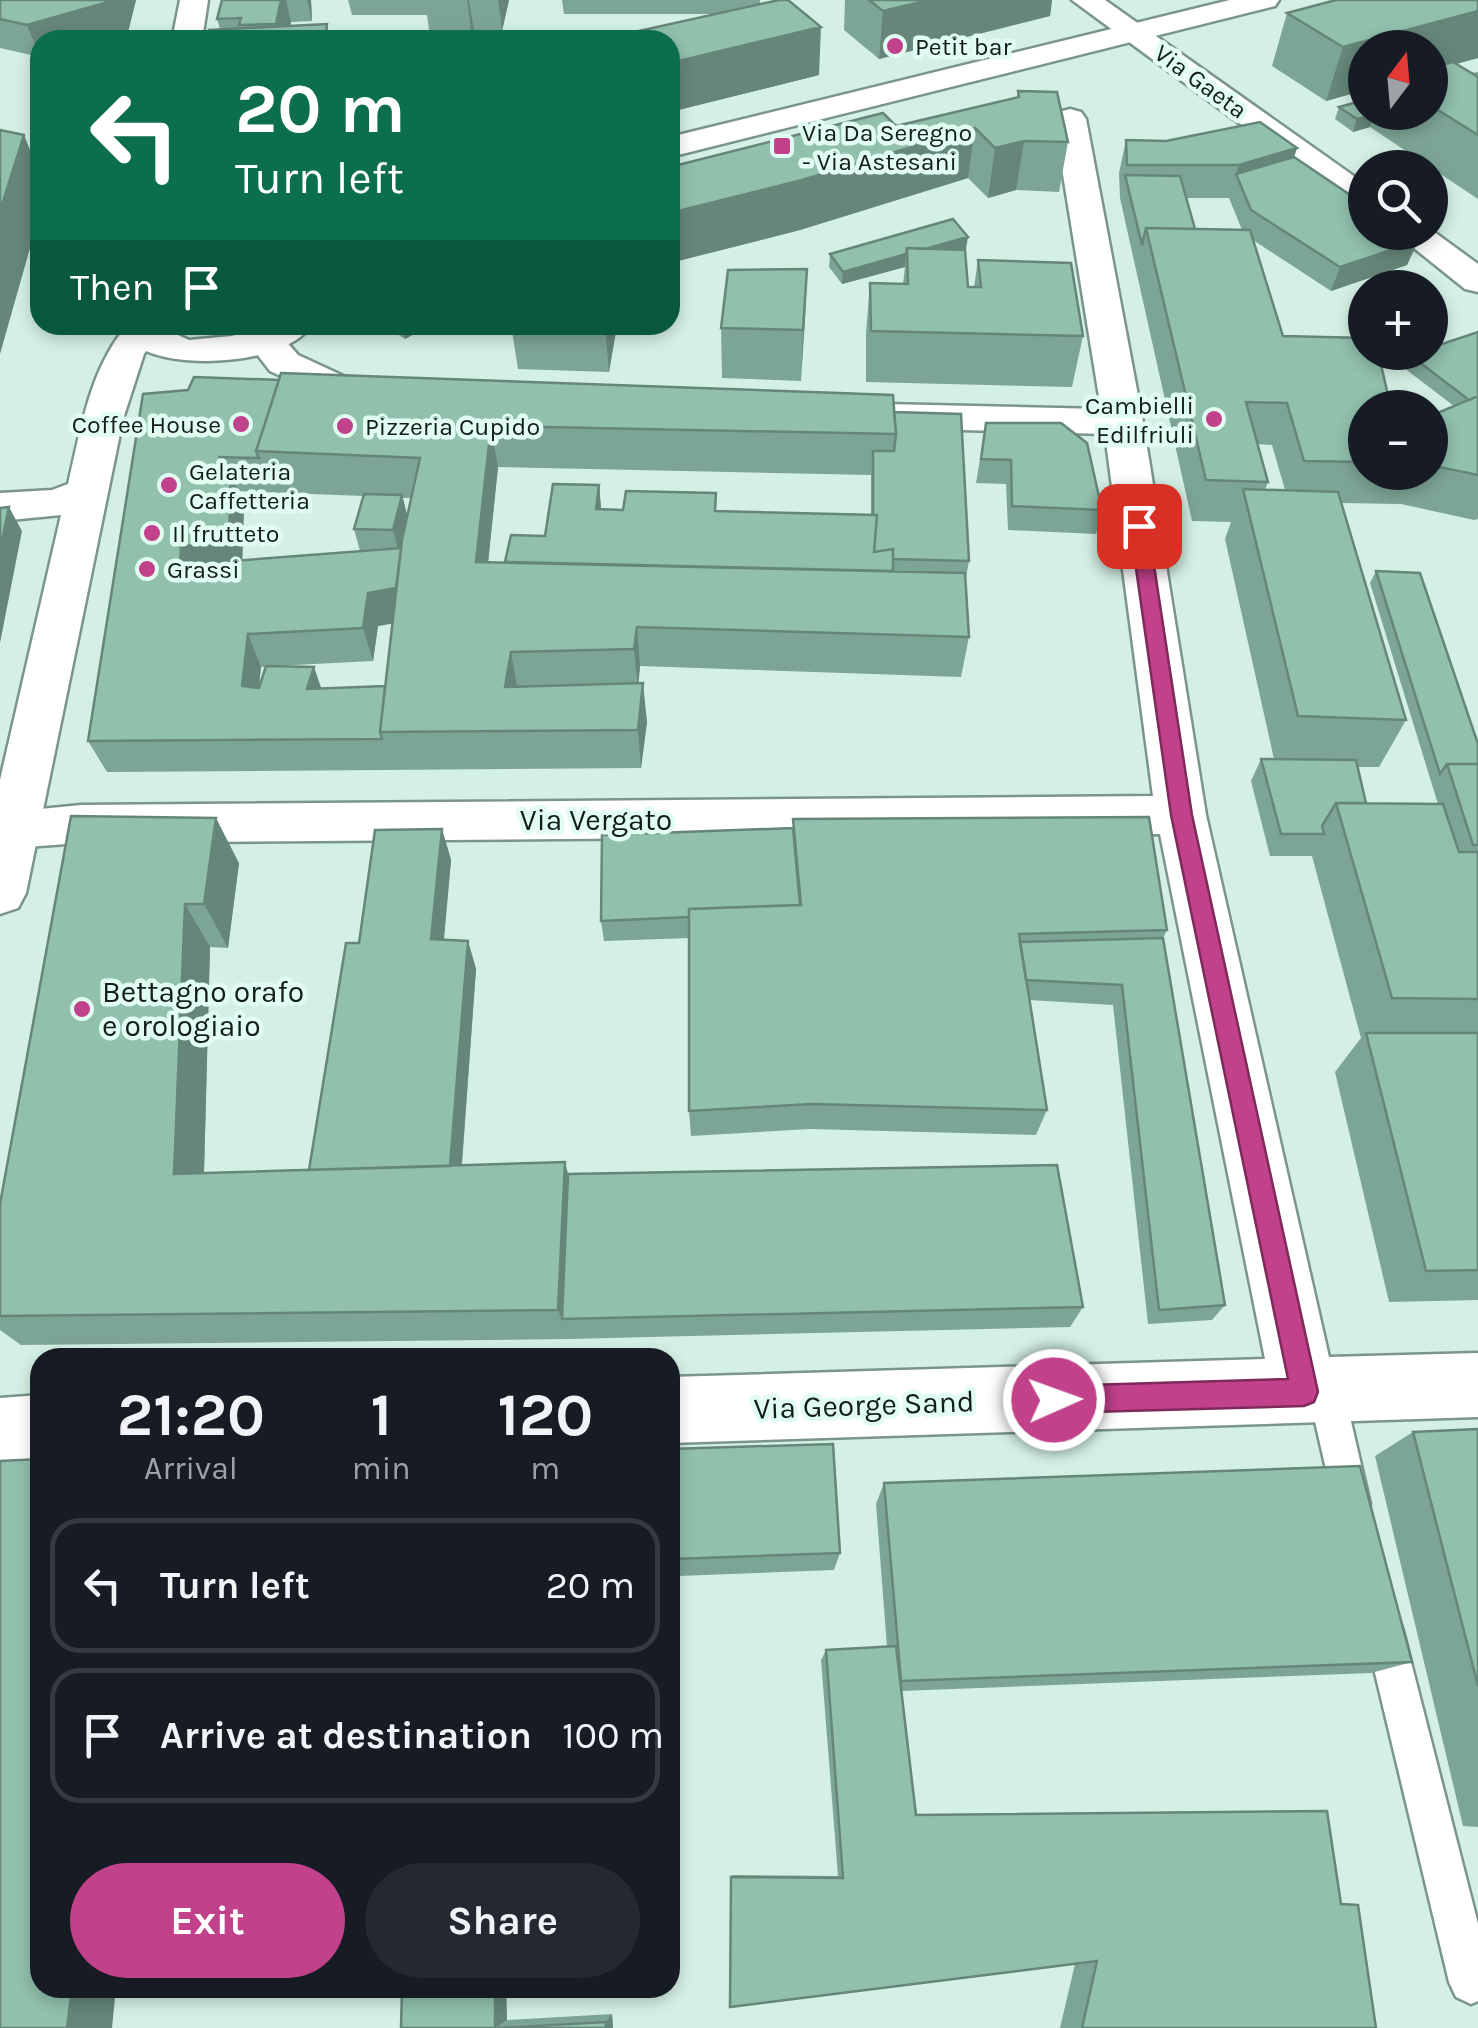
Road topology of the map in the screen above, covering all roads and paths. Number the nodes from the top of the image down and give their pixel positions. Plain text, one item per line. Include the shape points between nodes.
1 (194, 0) edge
2 (1086, 0) edge
3 (1265, 0) edge
4 (188, 30) edge
5 (1134, 32) junction
6 (1070, 119) dead end
7 (680, 145) edge
8 (1348, 188) edge
9 (1435, 250) edge
10 (1478, 281) edge
11 (134, 335) edge
12 (146, 335) edge
13 (269, 335) edge
14 (279, 335) edge
15 (217, 350) junction
16 (412, 406) edge
17 (846, 415) edge
18 (104, 420) junction
19 (1123, 422) junction
20 (87, 492) junction
21 (0, 506) edge
22 (1181, 815) junction
23 (12, 829) junction
24 (0, 894) edge
25 (1478, 1385) edge
26 (1315, 1392) junction
27 (680, 1410) edge
28 (30, 1428) edge
29 (0, 1430) edge
30 (1362, 1546) edge
31 (1377, 1603) edge
32 (1471, 1982) dead end

1 - 4 street
2 - 5 street, Via Gaeta
3 - 5 street
5 - 7 street
5 - 8 street, Via Gaeta
6 - 19 street
9 - 10 street
11 - 18 street
12 - 15 street via 187,350
13 - 15 street
14 - 16 street via 284,364 373,405
15 - 18 street via 191,359
17 - 19 street
18 - 20 street
19 - 22 street
20 - 21 street via 56,504
20 - 23 street
22 - 23 street, Via Vergato
22 - 26 street
23 - 24 street
25 - 26 street, Via George Sand
26 - 27 street, Via George Sand
26 - 30 lane
28 - 29 street
31 - 32 lane

